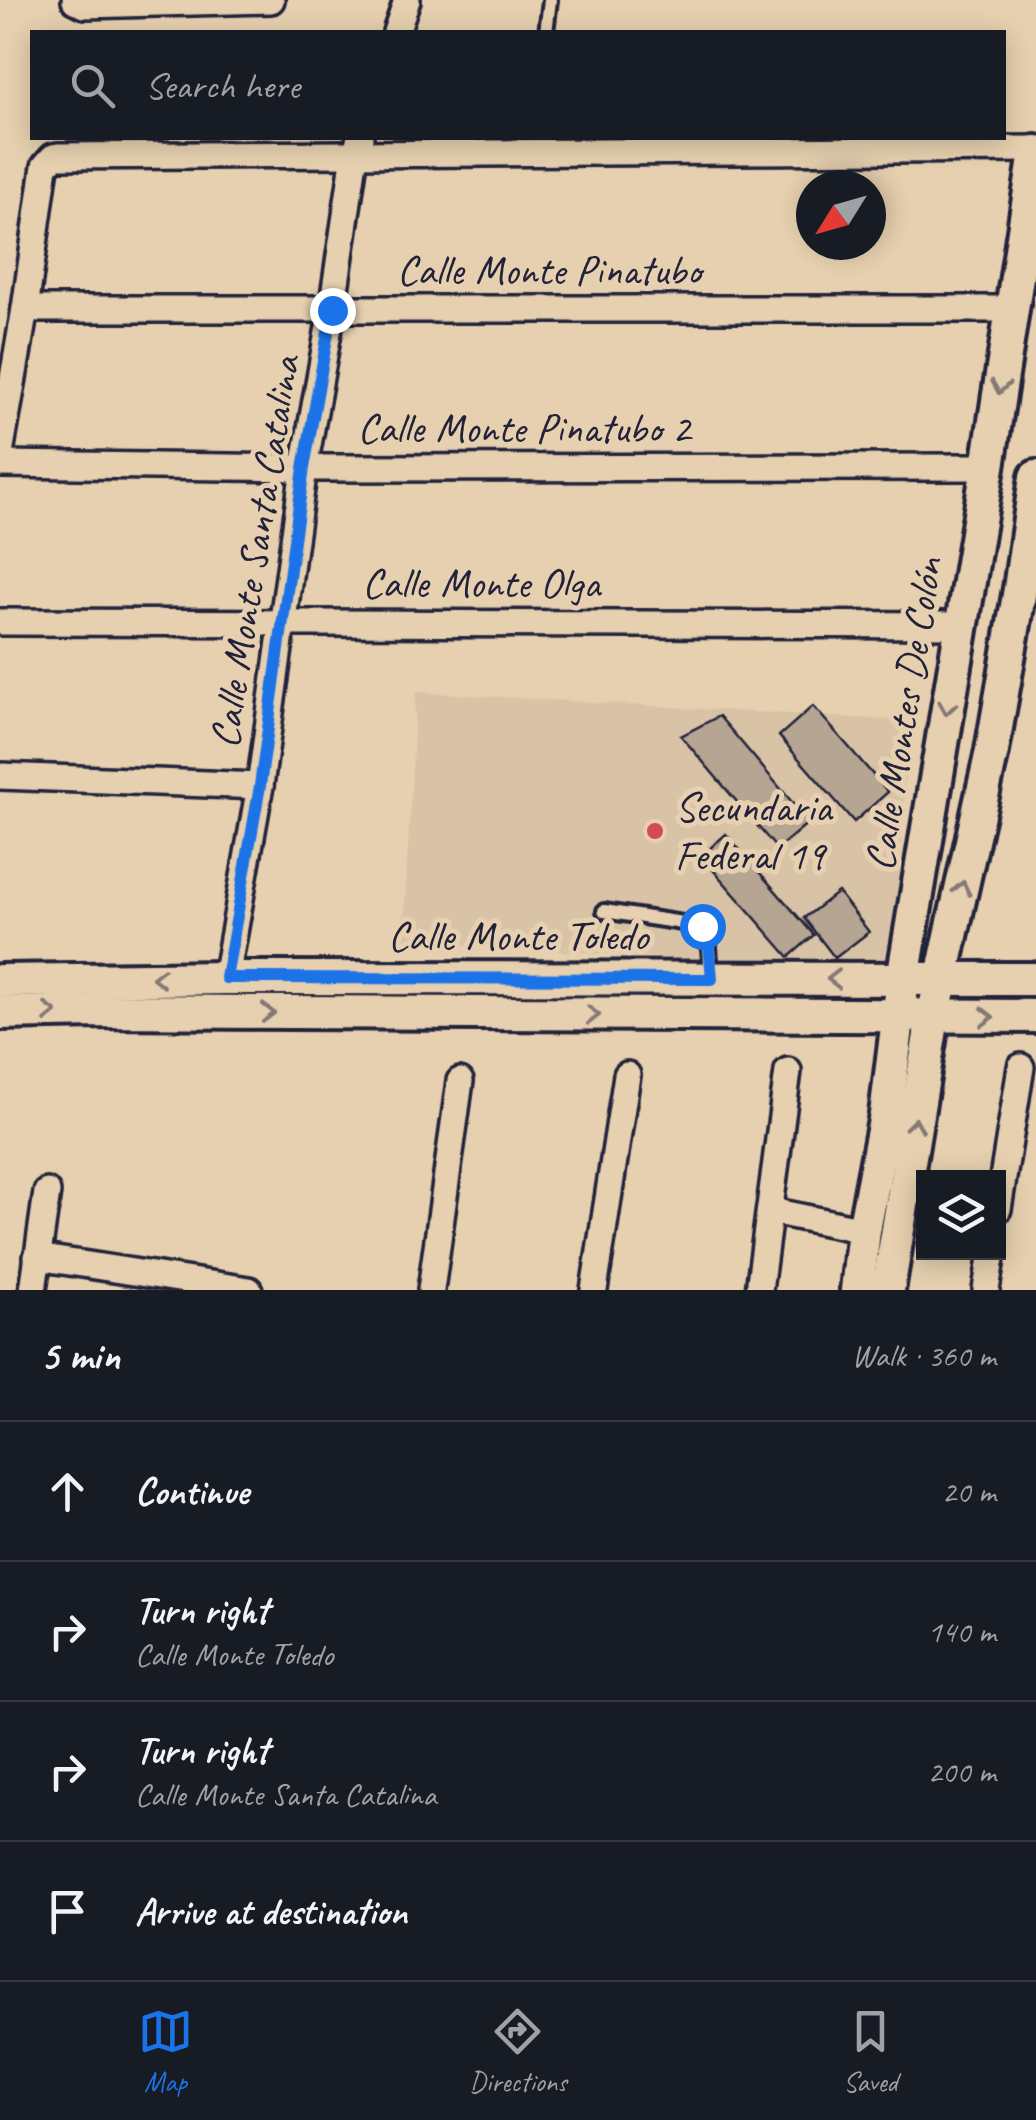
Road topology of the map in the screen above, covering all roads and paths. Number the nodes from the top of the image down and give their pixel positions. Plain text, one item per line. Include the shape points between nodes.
1 (272, 0) edge
2 (407, 0) edge
3 (550, 0) edge
4 (80, 2) edge
5 (397, 30) edge
6 (546, 30) edge
7 (532, 145) edge
8 (357, 146) edge
9 (1036, 151) edge
10 (26, 309) junction
11 (1012, 309) junction
12 (332, 310) junction
13 (0, 452) edge
14 (0, 464) edge
15 (988, 467) junction
16 (304, 468) junction
17 (1036, 477) edge
18 (0, 622) edge
19 (284, 622) junction
20 (961, 625) junction
21 (0, 776) edge
22 (260, 786) junction
23 (604, 912) dead end
24 (226, 978) junction
25 (942, 978) junction
26 (712, 979) junction
27 (903, 979) junction
28 (1036, 979) edge
29 (0, 981) edge
30 (0, 1013) edge
31 (1036, 1016) edge
32 (898, 1017) junction
33 (933, 1017) junction
34 (1021, 1068) dead end
35 (788, 1072) dead end
36 (626, 1074) dead end
37 (460, 1081) dead end
38 (1004, 1170) edge
39 (47, 1192) dead end
40 (771, 1211) junction
41 (864, 1230) junction
42 (37, 1257) junction
43 (991, 1260) edge
44 (33, 1290) edge
45 (249, 1290) edge
46 (431, 1290) edge
47 (594, 1290) edge
48 (759, 1290) edge
49 (857, 1290) edge
50 (888, 1290) edge
51 (986, 1290) edge

1 - 4 street
2 - 5 street
3 - 6 lane
7 - 8 street
7 - 9 street
8 - 10 street via 53,158 45,166
8 - 12 street, Calle Monte Santa Catalina
9 - 11 street, Calle Montes De Colón
10 - 12 street, Calle Monte Pinatubo
10 - 13 street
11 - 12 street, Calle Monte Pinatubo
11 -> 15 street, Calle Montes De Colón
12 - 16 street, Calle Monte Santa Catalina
14 - 16 street, Calle Monte Pinatubo 2
15 - 16 street, Calle Monte Pinatubo 2
15 - 20 street, Calle Montes De Colón
16 - 19 street, Calle Monte Santa Catalina
25 -> 17 street, Calle Montes De Colón via 992,751
18 - 19 street, Calle Monte Olga
19 - 20 street, Calle Monte Olga
19 - 22 street, Calle Monte Santa Catalina
20 -> 27 street, Calle Montes De Colón
21 - 22 street
22 - 24 street, Calle Monte Santa Catalina
23 - 26 lane via 702,926
24 - 26 street, Calle Monte Toledo
24 -> 29 street, Calle Monte Toledo
25 - 27 street, Calle Monte Toledo
25 - 28 street, Calle Monte Toledo
25 - 33 street, Calle Montes De Colón
27 -> 26 street, Calle Monte Toledo
27 - 32 street, Calle Montes De Colón
30 -> 32 street, Calle Monte Toledo
33 -> 31 street, Calle Monte Toledo
32 - 33 street, Calle Monte Toledo
32 - 41 street, Calle Montes De Colón
50 -> 33 street, Calle Montes De Colón
34 - 38 street
35 - 40 street
36 - 47 street
37 - 46 street
39 - 42 street
40 - 41 street
40 - 48 street
41 - 49 street, Calle Montes De Colón
42 - 44 street
42 - 45 street
43 - 51 street

